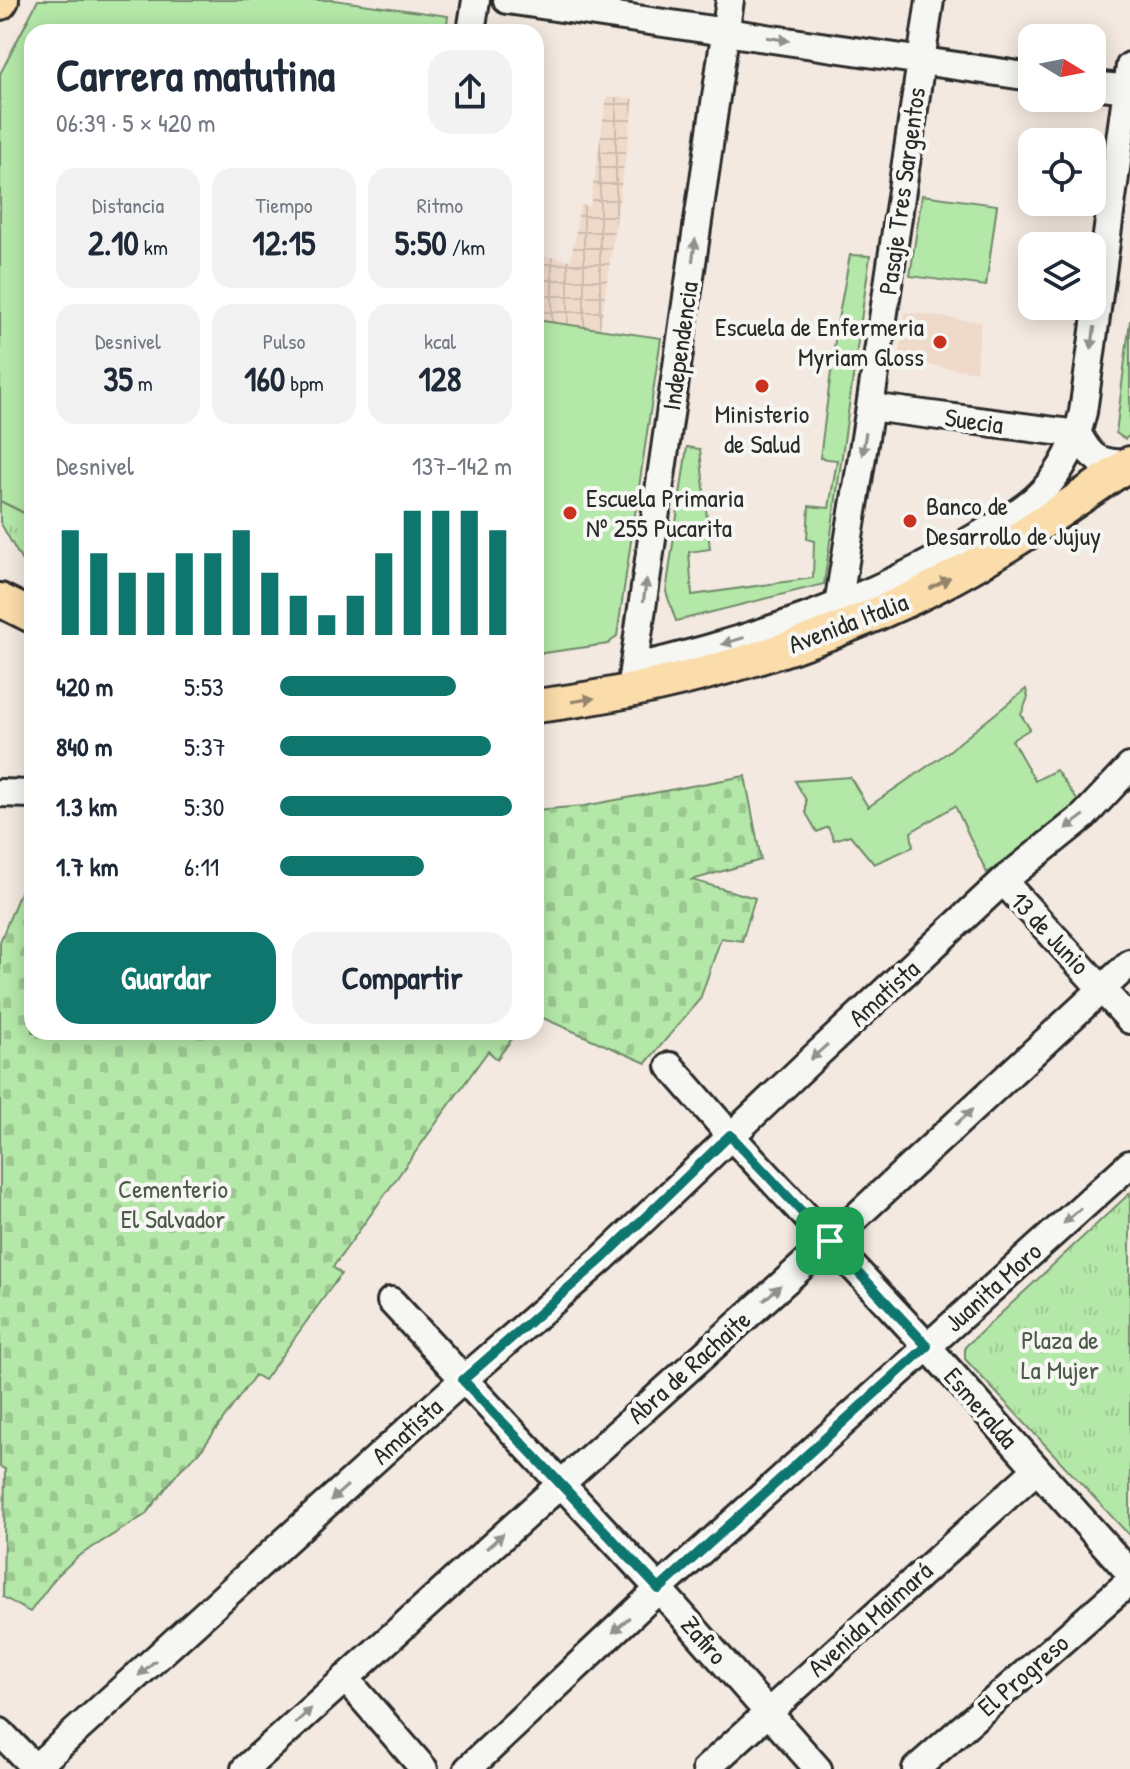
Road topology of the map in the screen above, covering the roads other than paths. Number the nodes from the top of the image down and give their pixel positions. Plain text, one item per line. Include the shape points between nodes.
1 (476, 0) edge
2 (507, 0) edge
3 (730, 0) edge
4 (930, 0) edge
5 (472, 24) edge
6 (726, 31) junction
7 (921, 62) junction
8 (1018, 75) edge
9 (1129, 82) edge
10 (1106, 84) edge
11 (870, 407) junction
12 (1078, 434) junction
13 (1130, 463) edge
14 (838, 605) junction
15 (632, 679) junction
16 (544, 704) edge
17 (1130, 767) edge
18 (0, 793) edge
19 (24, 794) edge
20 (1003, 881) junction
21 (1130, 963) edge
22 (1102, 989) junction
23 (1130, 1020) edge
24 (670, 1066) dead end
25 (730, 1135) junction
26 (1130, 1164) edge
27 (830, 1241) junction
28 (391, 1301) dead end
29 (927, 1346) junction
30 (463, 1380) junction
31 (1036, 1470) junction
32 (560, 1482) junction
33 (1130, 1573) edge
34 (1130, 1581) edge
35 (659, 1589) junction
36 (345, 1678) junction
37 (766, 1711) junction
38 (0, 1732) edge
39 (36, 1768) edge
40 (245, 1769) edge
41 (424, 1769) edge
42 (468, 1769) edge
43 (706, 1769) edge
44 (818, 1769) edge
45 (916, 1769) edge

1 - 5 street
2 - 6 street
3 - 6 street, Independencia
4 - 7 street, Pasaje Tres Sargentos
6 -> 7 street
15 -> 6 street, Independencia
7 - 8 street
7 - 11 street, Pasaje Tres Sargentos
9 - 10 street
9 -> 12 street, Avenida Italia
11 - 12 street, Suecia
11 -> 14 street, Pasaje Tres Sargentos
12 - 13 street via 1098,460
12 - 14 street, Avenida Italia via 1065,464 1017,513 895,582
15 -> 13 main road, Avenida Italia via 805,642 915,597 1008,545
14 -> 15 street, Avenida Italia
16 -> 15 main road, Avenida Italia
17 -> 20 street, Amatista via 1084,816
18 - 19 street
20 - 22 street, 13 de Junio
20 -> 25 street, Amatista
21 - 22 street, Abra de Rachaite
22 - 23 street, 13 de Junio
27 -> 22 street, Abra de Rachaite
24 - 25 street, Esmeralda
25 - 27 street, Esmeralda
25 - 30 street, Amatista via 603,1258
26 -> 29 street, Juanita Moro
27 - 29 street, Esmeralda
32 -> 27 street, Abra de Rachaite
28 - 30 street, Zafiro
29 - 31 street, Esmeralda
29 - 35 street, Juanita Moro
30 - 32 street, Zafiro
30 -> 39 street, Amatista
31 - 33 street, Esmeralda
31 - 37 street, Avenida Maimará
32 - 35 street, Zafiro
36 -> 32 street, Abra de Rachaite
34 - 45 street, El Progreso
35 - 37 street, Zafiro
35 -> 42 street, Juanita Moro
40 -> 36 street, Abra de Rachaite
36 - 41 street
37 - 43 street, Avenida Maimará
37 - 44 street, Zafiro
38 - 39 street

